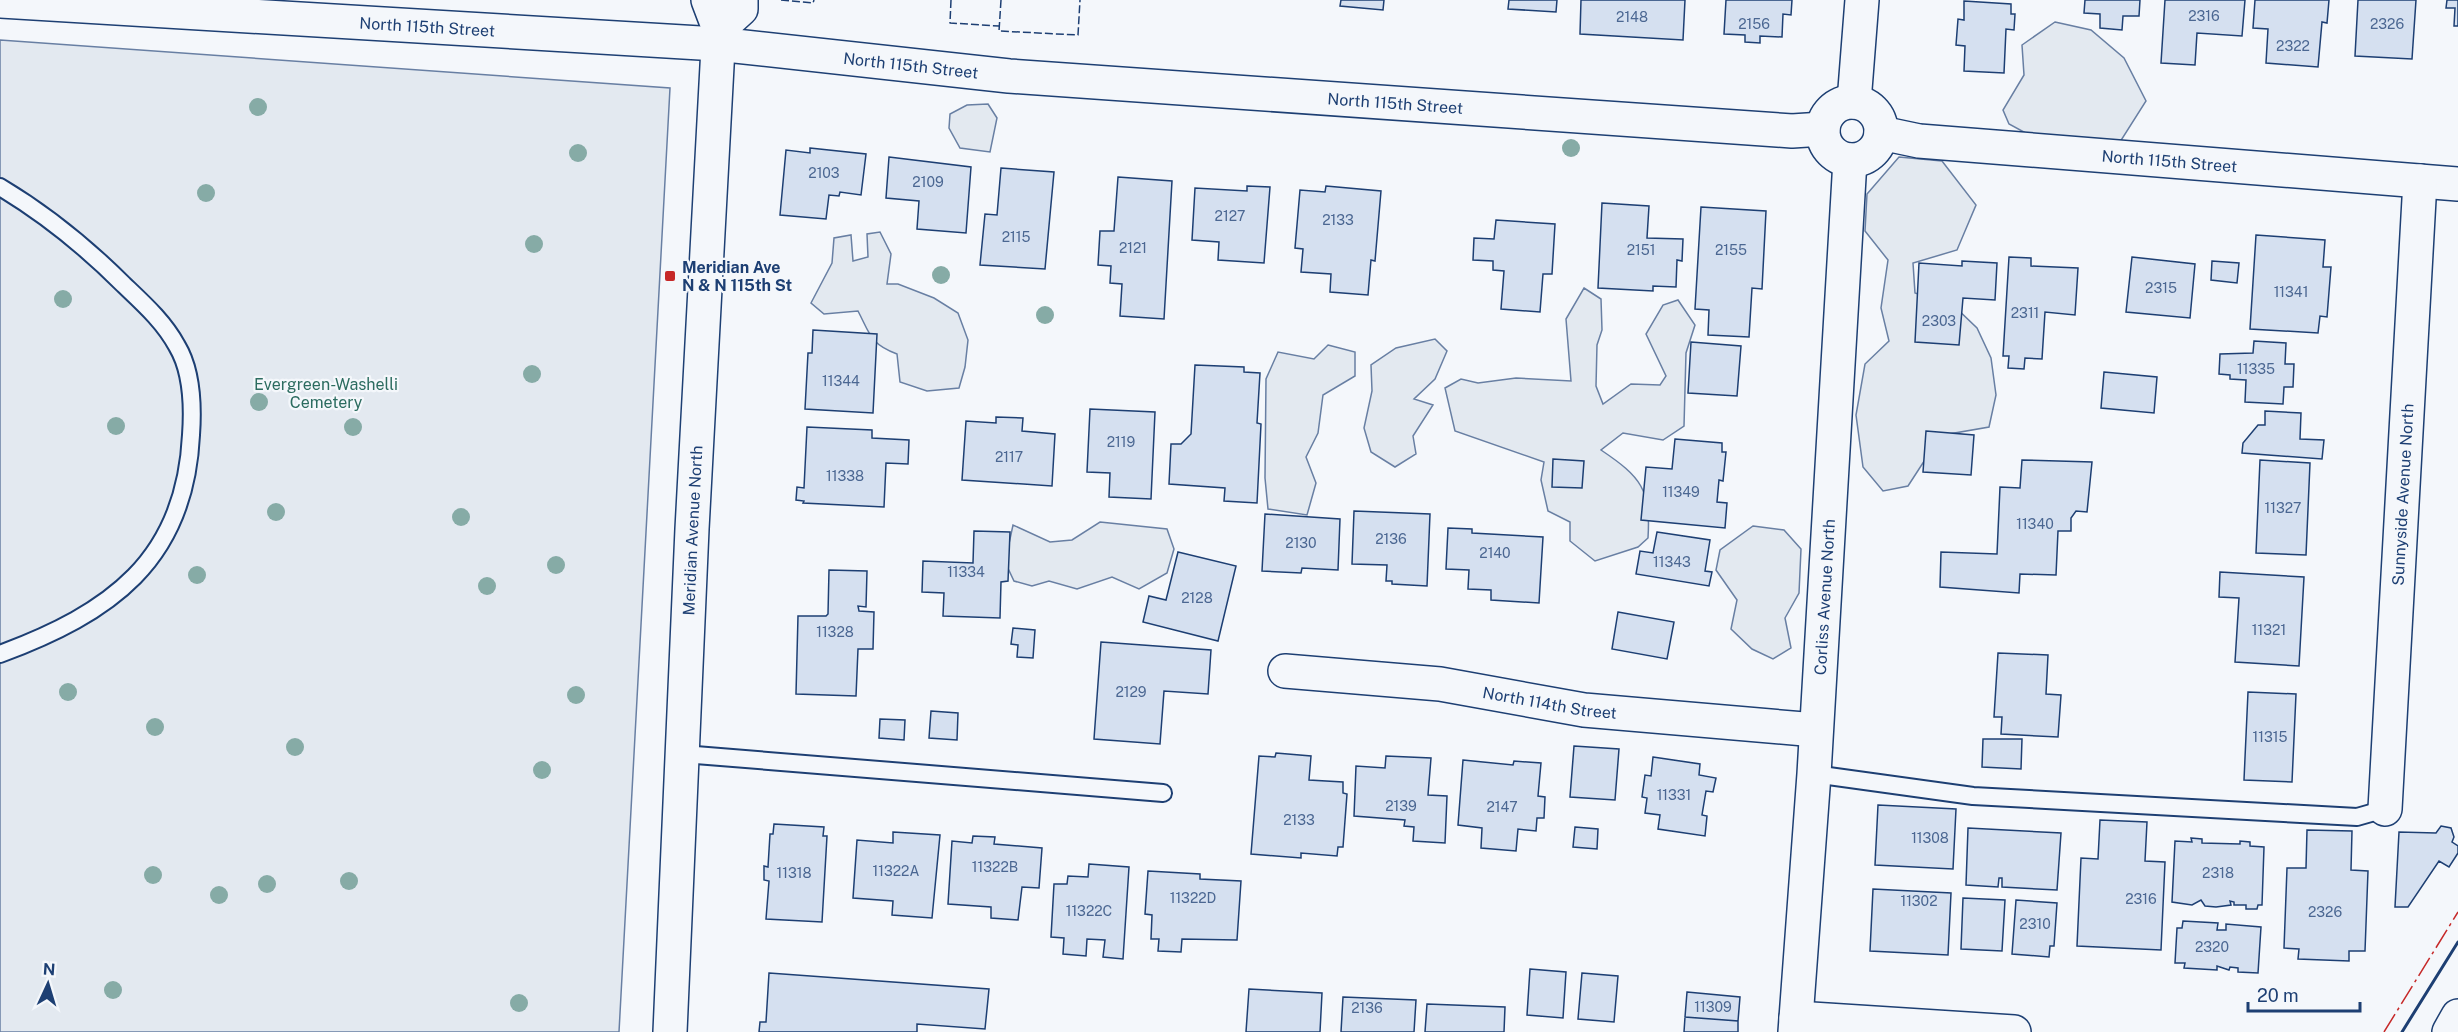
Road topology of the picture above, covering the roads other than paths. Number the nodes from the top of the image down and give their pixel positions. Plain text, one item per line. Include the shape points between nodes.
1 (741, 0) edge
2 (1862, 0) edge
3 (0, 1) edge
4 (715, 24) edge
5 (1854, 102) junction
6 (1823, 129) junction
7 (1881, 133) junction
8 (1850, 160) junction
9 (2420, 181) junction
10 (2458, 184) edge
11 (0, 187) edge
12 (0, 654) edge
13 (1285, 671) dead end
14 (1816, 730) junction
15 (683, 754) junction
16 (1814, 774) junction
17 (1163, 793) dead end
18 (2385, 809) joint
19 (2458, 1017) edge
20 (1795, 1025) edge
21 (670, 1032) edge
22 (2014, 1032) edge
23 (2449, 1032) edge

1 - 4 main road via 741,9
2 - 5 main road
3 - 4 main road, North 115th Street
4 - 6 main road, North 115th Street via 846,60 1020,77 1792,131
4 - 15 main road, Meridian Avenue North
5 - 6 main road via 1833,109
5 - 7 main road via 1874,112
6 - 8 main road via 1835,156
7 - 8 main road via 1871,153
7 - 9 main road, North 115th Street via 1919,141
8 - 14 main road, Corliss Avenue North
9 - 10 main road, North 115th Street
9 - 18 main road, Sunnyside Avenue North
11 - 12 lane via 85,246 157,316 179,348 188,376 192,427 176,514 163,543 138,573 101,606
13 - 14 main road, North 114th Street via 1440,684 1584,710
14 - 16 main road, Corliss Avenue North
15 - 17 lane
15 - 21 main road, Meridian Avenue North
16 - 18 lane via 1973,796 2357,817
16 - 20 main road, Corliss Avenue North
19 - 23 main road
20 - 22 main road

